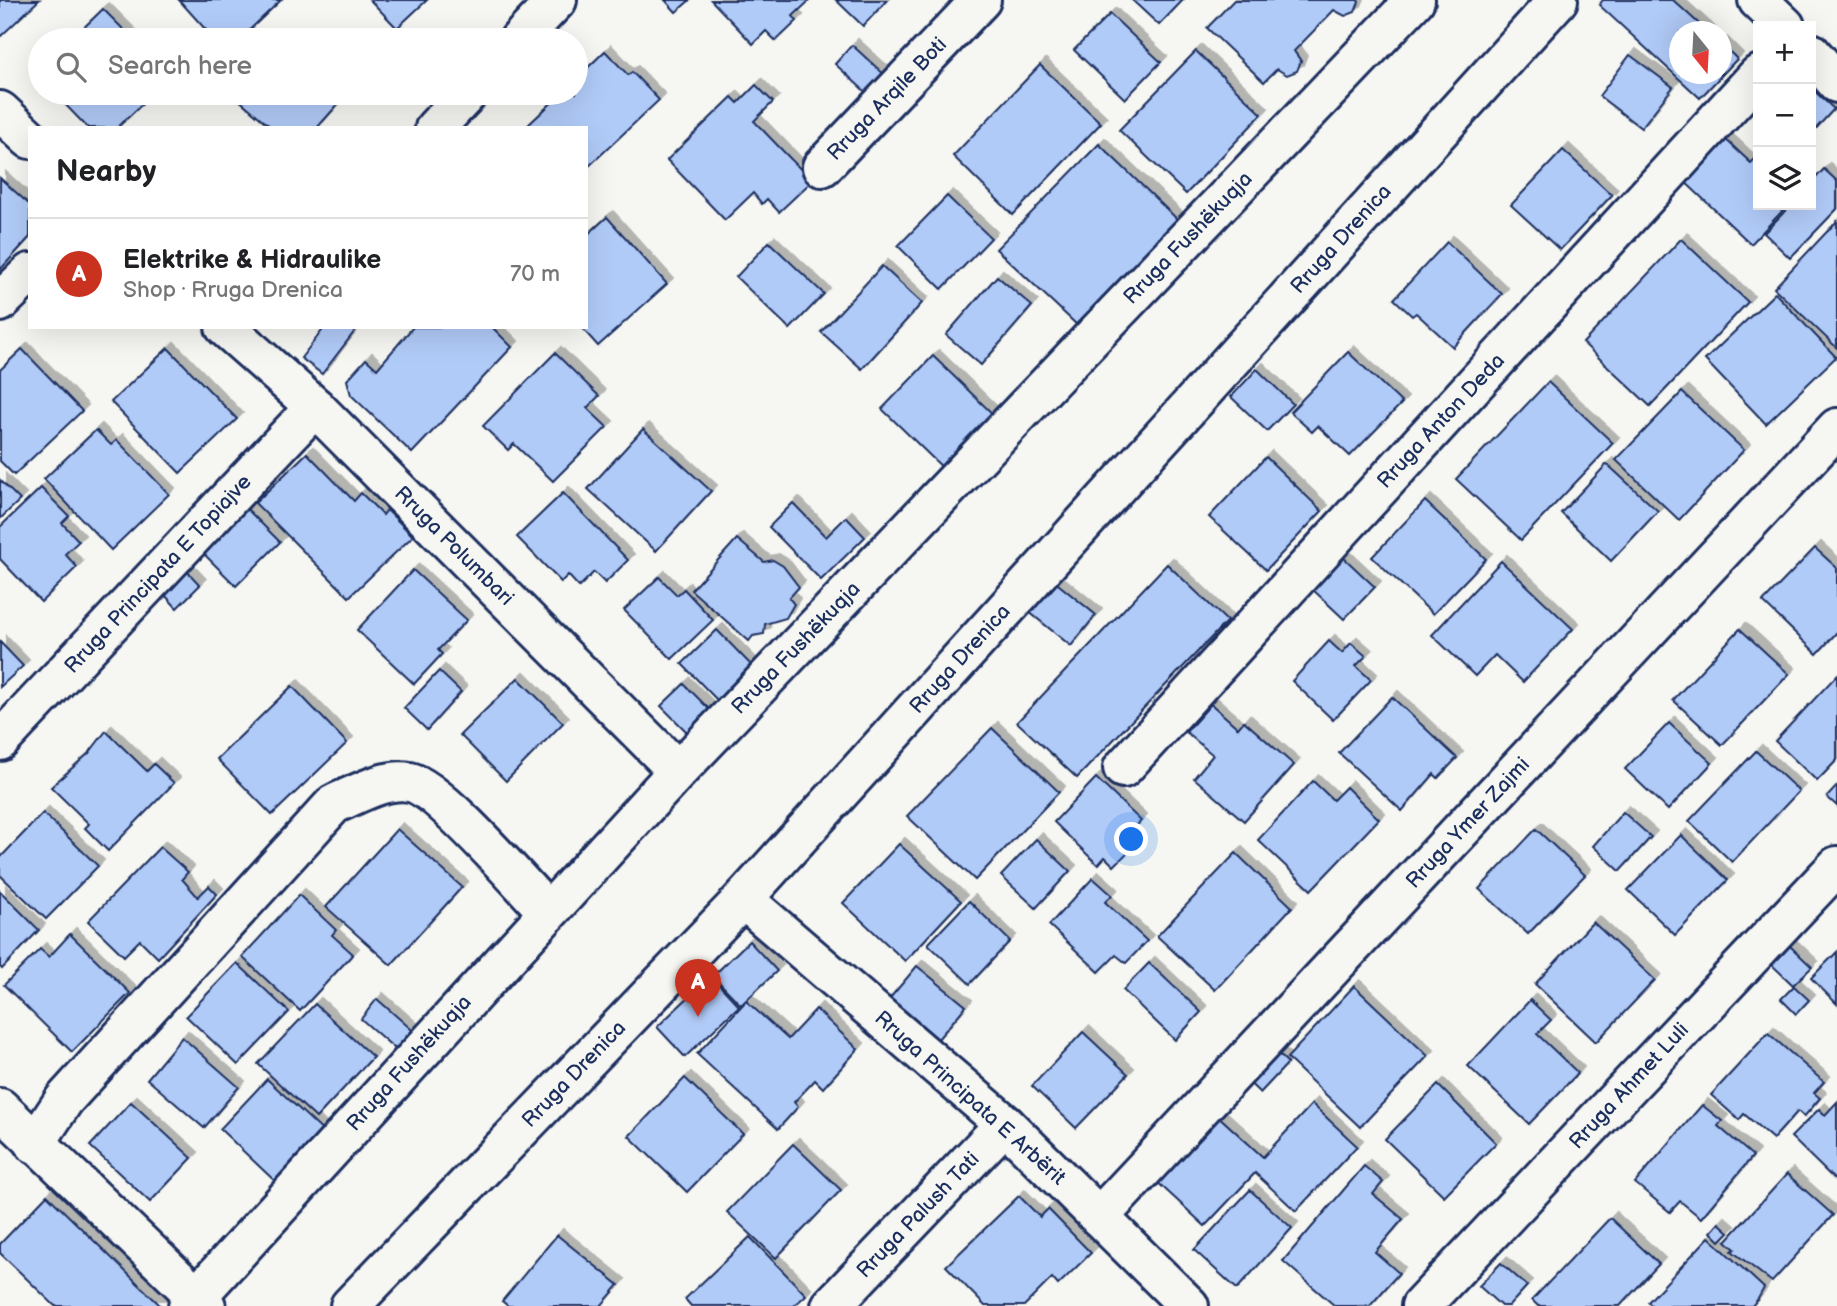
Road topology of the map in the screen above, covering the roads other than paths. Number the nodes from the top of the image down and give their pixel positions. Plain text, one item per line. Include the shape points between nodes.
1 (557, 0) edge
2 (981, 0) edge
3 (1415, 0) edge
4 (1558, 0) edge
5 (1758, 0) edge
6 (1780, 21) edge
7 (530, 28) edge
8 (1816, 59) edge
9 (1753, 80) edge
10 (1837, 83) edge
11 (457, 105) edge
12 (0, 111) edge
13 (437, 126) edge
14 (28, 137) edge
15 (822, 167) dead end
16 (28, 275) edge
17 (0, 302) edge
18 (234, 330) edge
19 (315, 407) junction
20 (1837, 428) edge
21 (0, 741) edge
22 (1124, 768) dead end
23 (678, 771) junction
24 (1837, 866) edge
25 (743, 899) junction
26 (547, 911) junction
27 (0, 1108) edge
28 (1005, 1124) junction
29 (35, 1144) junction
30 (1098, 1217) junction
31 (197, 1303) edge
32 (350, 1306) edge
33 (831, 1306) edge
34 (1189, 1306) edge
35 (1421, 1306) edge

1 - 7 street
2 - 15 street, Rruga Arqile Boti
3 - 23 street, Rruga Fushëkuqja
4 - 25 street, Rruga Drenica
5 - 6 street
8 - 10 street
9 - 22 street, Rruga Anton Deda
11 - 13 street
12 - 14 street
16 - 17 street
18 - 19 street, Rruga Polumbari
19 - 21 street, Rruga Principata E Topiajve
19 - 23 street, Rruga Polumbari
20 - 30 street, Rruga Ymer Zajmi
23 - 26 street, Rruga Fushëkuqja
24 - 35 street, Rruga Ahmet Luli
25 - 28 street, Rruga Principata E Arbërit
25 - 32 street, Rruga Drenica
26 - 29 street via 439,801 411,782 383,784 334,804 64,1100
26 - 31 street, Rruga Fushëkuqja
27 - 29 street
28 - 30 street, Rruga Principata E Arbërit
28 - 33 street, Rruga Palush Tati
29 - 31 street
30 - 34 street, Rruga Principata E Arbërit

